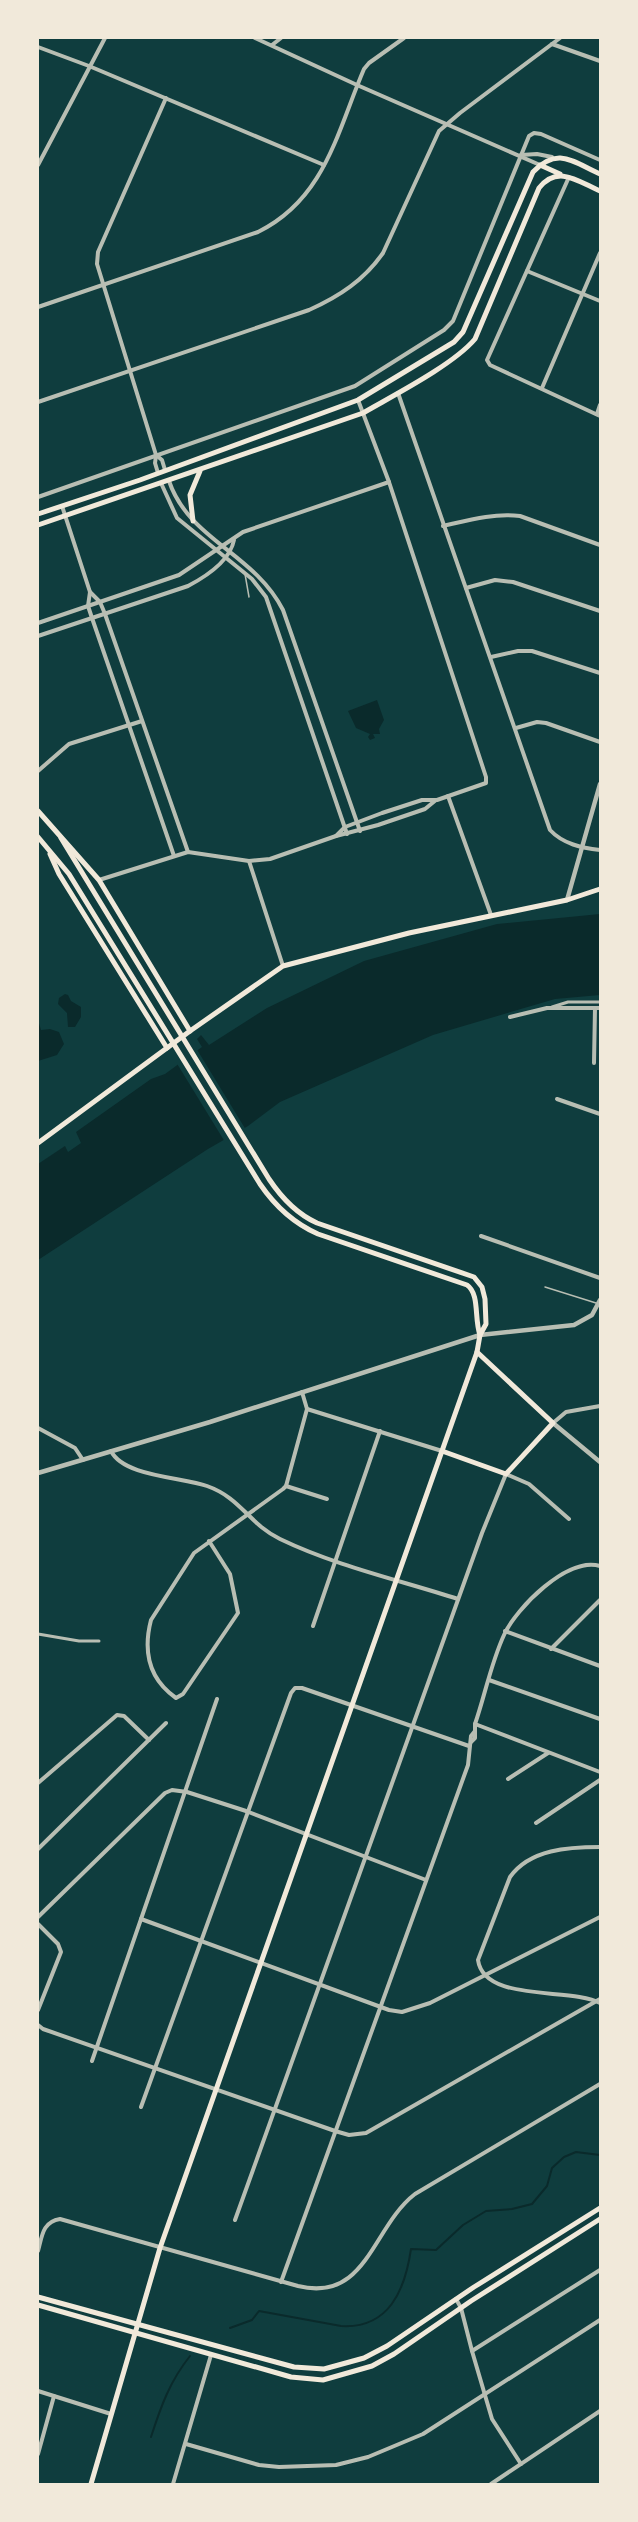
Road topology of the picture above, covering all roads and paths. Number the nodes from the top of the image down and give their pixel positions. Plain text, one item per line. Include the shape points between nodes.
1 (105, 38) edge
2 (255, 38) edge
3 (281, 38) edge
4 (404, 38) edge
5 (560, 38) edge
6 (552, 44) junction
7 (272, 45) junction
8 (38, 47) edge
9 (600, 61) edge
10 (89, 66) junction
11 (357, 86) junction
12 (166, 98) junction
13 (445, 125) junction
14 (520, 155) junction
15 (552, 157) junction
16 (600, 160) edge
17 (38, 165) edge
18 (324, 165) junction
19 (540, 165) junction
20 (600, 174) edge
21 (569, 177) junction
22 (600, 191) edge
23 (600, 253) edge
24 (527, 271) junction
25 (102, 286) junction
26 (583, 294) junction
27 (600, 301) edge
28 (38, 308) edge
29 (130, 370) junction
30 (542, 388) junction
31 (398, 393) junction
32 (358, 400) junction
33 (38, 402) edge
34 (600, 405) edge
35 (363, 413) junction
36 (598, 415) edge
37 (156, 456) junction
38 (165, 470) junction
39 (200, 470) junction
40 (158, 473) junction
41 (169, 481) junction
42 (389, 482) junction
43 (161, 483) junction
44 (38, 497) edge
45 (61, 506) junction
46 (38, 514) edge
47 (65, 516) junction
48 (193, 521) junction
49 (38, 525) edge
50 (443, 526) junction
51 (234, 539) junction
52 (222, 545) junction
53 (600, 545) edge
54 (217, 549) junction
55 (232, 552) junction
56 (226, 557) junction
57 (245, 573) junction
58 (466, 588) junction
59 (90, 592) junction
60 (249, 597) dead end
61 (100, 602) junction
62 (88, 606) junction
63 (600, 611) edge
64 (105, 614) junction
65 (92, 618) junction
66 (38, 622) edge
67 (38, 636) edge
68 (491, 657) junction
69 (600, 673) edge
70 (142, 721) junction
71 (127, 725) junction
72 (516, 728) junction
73 (600, 742) edge
74 (38, 771) edge
75 (600, 784) edge
76 (448, 796) junction
77 (437, 800) junction
78 (38, 811) edge
79 (357, 822) junction
80 (345, 827) junction
81 (360, 831) junction
82 (347, 834) junction
83 (336, 836) junction
84 (38, 837) edge
85 (61, 838) junction
86 (47, 848) junction
87 (580, 848) junction
88 (600, 850) edge
89 (188, 852) junction
90 (174, 856) junction
91 (83, 860) junction
92 (249, 861) junction
93 (77, 866) junction
94 (67, 872) junction
95 (59, 874) junction
96 (99, 880) junction
97 (600, 889) edge
98 (567, 900) junction
99 (491, 915) junction
100 (283, 966) junction
101 (155, 974) junction
102 (135, 994) junction
103 (600, 1002) edge
104 (547, 1008) junction
105 (598, 1008) edge
106 (510, 1017) dead end
107 (190, 1031) junction
108 (167, 1048) junction
109 (594, 1063) dead end
110 (557, 1099) dead end
111 (600, 1114) edge
112 (38, 1143) edge
113 (481, 1236) dead end
114 (600, 1278) edge
115 (546, 1287) dead end
116 (600, 1303) edge
117 (480, 1335) junction
118 (477, 1352) junction
119 (302, 1391) junction
120 (600, 1406) edge
121 (307, 1409) junction
122 (553, 1423) junction
123 (38, 1428) edge
124 (380, 1431) junction
125 (111, 1451) junction
126 (442, 1451) junction
127 (83, 1460) junction
128 (600, 1462) edge
129 (38, 1473) edge
130 (506, 1474) junction
131 (286, 1486) junction
132 (327, 1499) dead end
133 (247, 1513) junction
134 (569, 1519) dead end
135 (209, 1541) junction
136 (336, 1560) junction
137 (600, 1566) edge
138 (397, 1579) junction
139 (458, 1599) junction
140 (600, 1601) edge
141 (313, 1626) dead end
142 (505, 1631) junction
143 (38, 1634) edge
144 (99, 1641) dead end
145 (551, 1648) junction
146 (600, 1666) edge
147 (489, 1680) junction
148 (217, 1699) dead end
149 (352, 1705) junction
150 (600, 1719) edge
151 (166, 1723) dead end
152 (476, 1724) junction
153 (414, 1726) junction
154 (149, 1740) junction
155 (470, 1744) junction
156 (549, 1752) junction
157 (600, 1772) edge
158 (508, 1779) dead end
159 (600, 1780) edge
160 (38, 1783) edge
161 (187, 1792) junction
162 (246, 1811) junction
163 (536, 1823) dead end
164 (306, 1835) junction
165 (600, 1847) edge
166 (38, 1849) edge
167 (367, 1858) junction
168 (426, 1880) junction
169 (38, 1917) edge
170 (600, 1917) edge
171 (141, 1918) junction
172 (38, 1924) edge
173 (201, 1940) junction
174 (262, 1962) junction
175 (486, 1976) junction
176 (320, 1984) junction
177 (599, 2001) edge
178 (380, 2006) junction
179 (38, 2010) edge
180 (38, 2025) edge
181 (97, 2048) junction
182 (92, 2061) dead end
183 (155, 2067) junction
184 (600, 2084) edge
185 (217, 2089) junction
186 (141, 2107) dead end
187 (275, 2109) junction
188 (335, 2131) junction
189 (600, 2208) edge
190 (600, 2219) edge
191 (235, 2220) dead end
192 (160, 2248) junction
193 (38, 2251) edge
194 (600, 2270) edge
195 (281, 2282) junction
196 (38, 2297) edge
197 (456, 2299) junction
198 (38, 2305) edge
199 (461, 2307) junction
200 (600, 2320) edge
201 (139, 2324) junction
202 (136, 2334) junction
203 (471, 2351) junction
204 (211, 2355) junction
205 (38, 2391) edge
206 (484, 2395) junction
207 (54, 2396) junction
208 (600, 2411) edge
209 (112, 2414) junction
210 (186, 2444) junction
211 (38, 2454) edge
212 (521, 2464) junction
213 (92, 2484) edge
214 (174, 2484) edge
215 (491, 2484) edge

1 - 10 street
2 - 7 street
3 - 7 street
4 - 11 street via 369,63
5 - 6 street
6 - 9 street
6 - 13 street
7 - 11 street
8 - 10 street
10 - 12 street
10 - 17 street
11 - 13 street
11 - 18 street
12 - 18 street
12 - 25 street via 98,252
13 - 14 street
13 - 29 street via 435,138 383,252 357,283 309,310
14 - 15 street
14 - 16 street via 534,133
14 - 19 street
14 - 37 street via 453,321 444,330 354,386
15 - 19 main road
15 - 20 main road via 563,157
18 - 25 street via 302,201 273,224
19 - 21 main road
19 - 32 main road via 533,172 459,337
21 - 22 main road
21 - 24 street
21 - 31 main road via 550,177 539,188 475,339
23 - 26 street
24 - 26 street
24 - 30 street via 487,360
25 - 28 street
25 - 29 street
26 - 27 street
26 - 30 street
29 - 33 street
29 - 37 street
30 - 36 street
31 - 35 main road
31 - 50 street
32 - 35 street
32 - 38 main road
34 - 36 street
35 - 39 main road
35 - 42 street
37 - 38 street
37 - 40 street
37 - 44 street
38 - 40 main road
38 - 41 street
39 - 41 main road
39 - 48 main road via 190,495
40 - 43 street
40 - 45 main road
41 - 43 main road
41 - 48 street via 180,506
42 - 51 street via 255,527
42 - 76 street via 486,777 486,783
43 - 47 main road
43 - 54 street via 177,518
45 - 46 main road
45 - 47 street
47 - 49 main road
47 - 59 street
48 - 52 street
50 - 53 street via 493,514 520,516
50 - 58 street
51 - 52 street
51 - 55 street
52 - 54 street
52 - 55 street
54 - 56 street
54 - 61 street via 187,572
55 - 56 street
55 - 79 street via 269,587 283,610
56 - 57 street
56 - 64 street via 188,586
57 - 60 lane
57 - 80 street via 271,606
58 - 63 street via 495,580 513,582
58 - 68 street
59 - 61 street
59 - 62 street
61 - 62 street
61 - 64 street
62 - 65 street
62 - 66 street
64 - 65 street
64 - 70 street
65 - 67 street
65 - 71 street
68 - 69 street via 532,651
68 - 72 street
70 - 71 street
70 - 89 street
71 - 74 street via 69,744
71 - 90 street
72 - 73 street via 546,723
72 - 87 street via 550,830
75 - 87 street
76 - 77 street
76 - 99 street
77 - 79 street via 422,800
77 - 81 street via 425,809
78 - 85 main road
79 - 80 street
79 - 81 street
80 - 82 street
80 - 83 street
81 - 82 street
82 - 83 street
83 - 92 street via 270,859
84 - 86 main road
85 - 91 main road
85 - 93 main road
86 - 94 main road
86 - 95 main road
87 - 88 street
87 - 98 street
89 - 90 street
89 - 92 street
90 - 96 street
91 - 93 main road
91 - 96 main road
92 - 100 street
93 - 94 main road
93 - 117 main road via 269,1179 291,1206 316,1223 474,1277 485,1295 486,1324
94 - 95 main road
94 - 117 main road via 260,1184 284,1213 306,1228 471,1287
95 - 102 main road
96 - 101 main road
97 - 98 main road
98 - 99 main road
99 - 100 main road
100 - 107 main road
101 - 102 main road via 151,988
101 - 107 main road
102 - 108 main road
103 - 104 street via 568,1002
104 - 105 street
104 - 106 street
105 - 109 street
107 - 108 main road
108 - 112 main road
110 - 111 street
113 - 114 street
115 - 116 lane
116 - 117 street via 592,1315 574,1325
117 - 118 main road
117 - 119 street
118 - 122 main road
118 - 126 main road
119 - 121 street
119 - 125 street
120 - 122 street via 566,1413
121 - 124 street
121 - 131 street
122 - 128 street
122 - 130 main road
123 - 127 street via 75,1448
124 - 126 street
124 - 136 street
125 - 127 street
125 - 133 street via 118,1461 145,1472 207,1486 233,1498
126 - 130 main road
126 - 138 main road
127 - 129 street
130 - 134 street via 529,1484
130 - 139 street
131 - 132 street
131 - 133 street
133 - 135 street
133 - 136 street via 262,1529
135 - 135 street via 188,1560 149,1628 151,1670 176,1698 183,1694 238,1613 230,1574
136 - 138 street
136 - 141 street
137 - 142 street via 584,1565 551,1581
138 - 139 street
138 - 149 main road
139 - 153 street
140 - 145 street
142 - 145 street
142 - 147 street
143 - 144 street
145 - 146 street
147 - 150 street
147 - 152 street
148 - 161 street
149 - 153 street
149 - 162 street via 295,1688
149 - 164 main road
151 - 154 street
152 - 155 street via 475,1738
152 - 156 street
153 - 155 street
153 - 167 street
154 - 160 street via 124,1716 117,1715
154 - 166 street
155 - 168 street via 468,1765
156 - 157 street
156 - 158 street
159 - 163 street
161 - 162 street
161 - 169 street via 165,1793
161 - 171 street
162 - 164 street
162 - 173 street
164 - 167 street
164 - 174 main road
165 - 175 street via 548,1852 531,1857 516,1869 481,1950 479,1966
167 - 168 street
167 - 176 street
168 - 178 street
170 - 175 street
171 - 173 street
171 - 181 street
172 - 179 street via 61,1952
173 - 174 street
173 - 183 street
174 - 176 street
174 - 185 main road
175 - 177 street via 513,1989
175 - 178 street via 415,2009 402,2012
176 - 178 street
176 - 187 street
177 - 188 street via 366,2133 349,2135
178 - 188 street
180 - 181 street
181 - 182 street
181 - 183 street
183 - 185 street
183 - 186 street
184 - 195 street via 415,2194 401,2205 364,2263 336,2286 313,2290
185 - 187 street
185 - 192 main road
187 - 188 street
187 - 191 street
188 - 195 street
189 - 197 main road
190 - 199 main road
192 - 193 street via 60,2219 45,2225
192 - 195 street
192 - 201 main road
194 - 203 street
196 - 201 main road
197 - 199 street
197 - 201 main road via 387,2346 364,2358 324,2369 294,2367
198 - 202 main road
199 - 203 street
199 - 204 main road via 379,2362 338,2377 291,2377
200 - 206 street
201 - 202 main road
202 - 204 main road
202 - 209 main road
203 - 206 street
204 - 210 street
205 - 207 street
206 - 210 street via 423,2434 368,2457 336,2465 259,2465
206 - 212 street via 492,2419
207 - 209 street
207 - 211 street
208 - 212 street
209 - 213 main road
210 - 214 street
212 - 215 street

